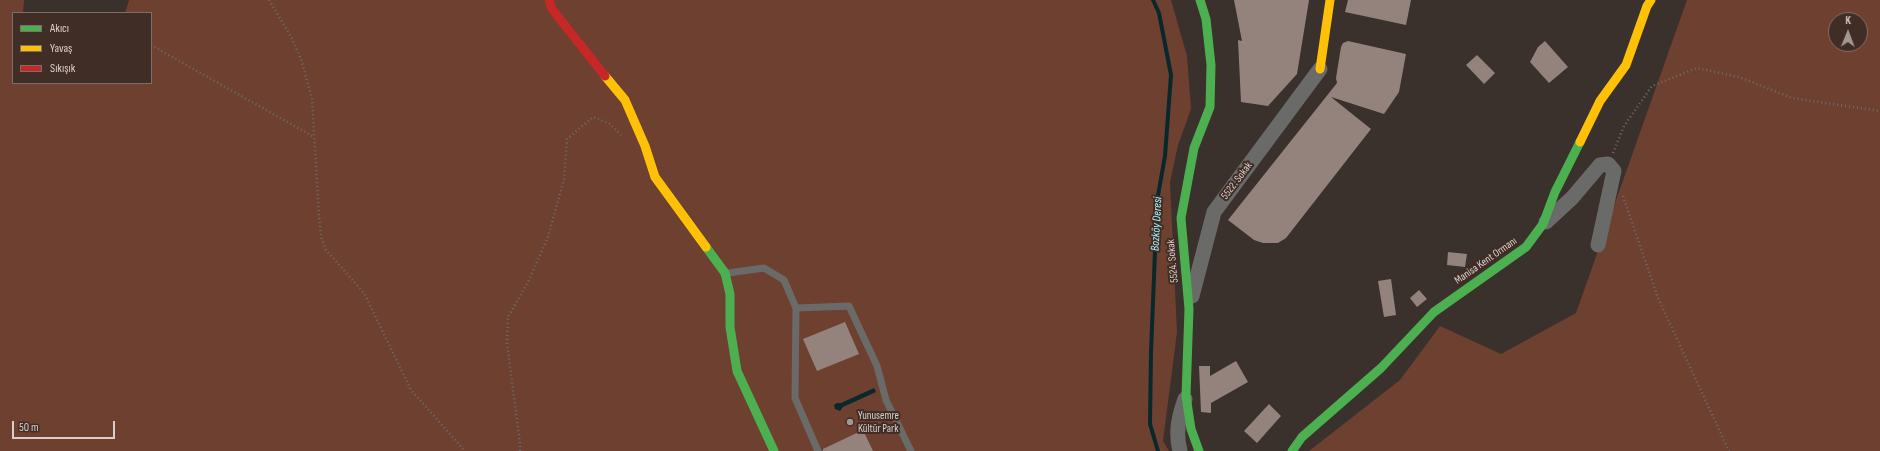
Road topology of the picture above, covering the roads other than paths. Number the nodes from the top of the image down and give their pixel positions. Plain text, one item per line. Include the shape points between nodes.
1 (549, 0) edge
2 (1200, 0) edge
3 (1330, 0) edge
4 (1651, 0) edge
5 (1320, 69) joint
6 (1543, 224) junction
7 (1598, 246) dead end
8 (725, 273) junction
9 (796, 308) junction
10 (1189, 309) junction
11 (1186, 396) junction
12 (774, 451) edge
13 (818, 451) edge
14 (911, 451) edge
15 (1180, 451) edge
16 (1199, 451) edge
17 (1292, 451) edge

1 - 8 street via 552,10 624,100 645,146 655,177
2 - 10 street, 5524. Sokak via 1206,19 1211,66 1210,106 1194,148 1181,218
3 - 5 street
4 - 6 street, Manisa Kent Ormanı via 1626,65 1600,101 1555,192
5 - 10 street, 5522. Sokak via 1214,212
6 - 7 street via 1572,198 1600,165 1608,164 1614,171
6 - 17 street, Manisa Kent Ormanı via 1526,247 1434,312 1381,368 1302,436
8 - 9 lane via 764,268 784,280
8 - 12 street via 730,294 730,327 737,371
9 - 13 lane via 795,398
9 - 14 lane via 849,306 877,366 886,400
10 - 11 street, 5524. Sokak
11 - 15 street via 1178,420
11 - 16 street, 5524. Sokak via 1191,429

